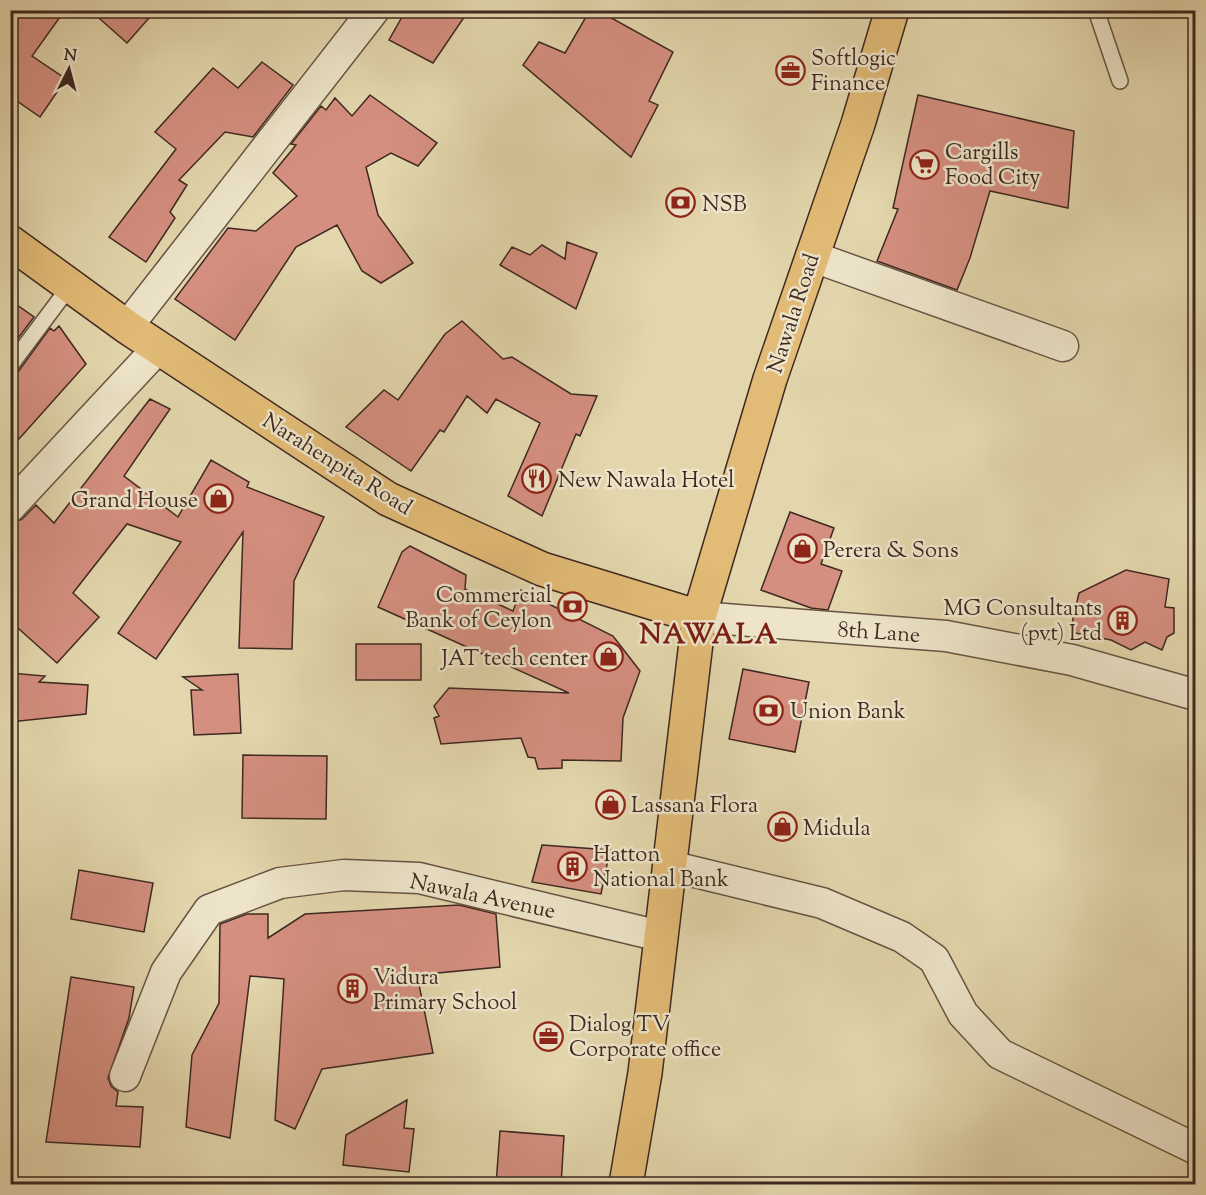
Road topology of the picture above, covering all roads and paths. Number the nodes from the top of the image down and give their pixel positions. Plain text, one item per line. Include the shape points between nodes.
1 (374, 10) edge
2 (892, 10) edge
3 (1095, 10) edge
4 (1120, 81) dead end
5 (10, 242) edge
6 (810, 256) junction
7 (70, 286) junction
8 (127, 327) junction
9 (1063, 346) dead end
10 (158, 348) junction
11 (10, 366) edge
12 (10, 507) edge
13 (699, 617) junction
14 (1196, 695) edge
15 (670, 866) junction
16 (660, 936) junction
17 (125, 1076) dead end
18 (1196, 1149) edge
19 (626, 1185) edge

1 - 8 street
2 - 6 main road, Nawala Road via 858,124
3 - 4 lane
5 - 7 main road, Narahenpita Road
6 - 9 street
6 - 13 main road, Nawala Road via 736,486
7 - 8 main road, Narahenpita Road
7 - 11 lane
8 - 10 main road, Narahenpita Road
10 - 12 street
10 - 13 main road, Narahenpita Road via 388,499 542,569
13 - 14 street, 8th Lane via 945,636 1072,660
13 - 15 main road, Nawala Road
15 - 16 main road, Nawala Road
15 - 18 street via 822,903 902,937 934,959 963,1014 1000,1054
16 - 17 street, Nawala Avenue via 419,878 344,875 280,883 209,910 166,972
16 - 19 main road, Nawala Road via 645,1073

